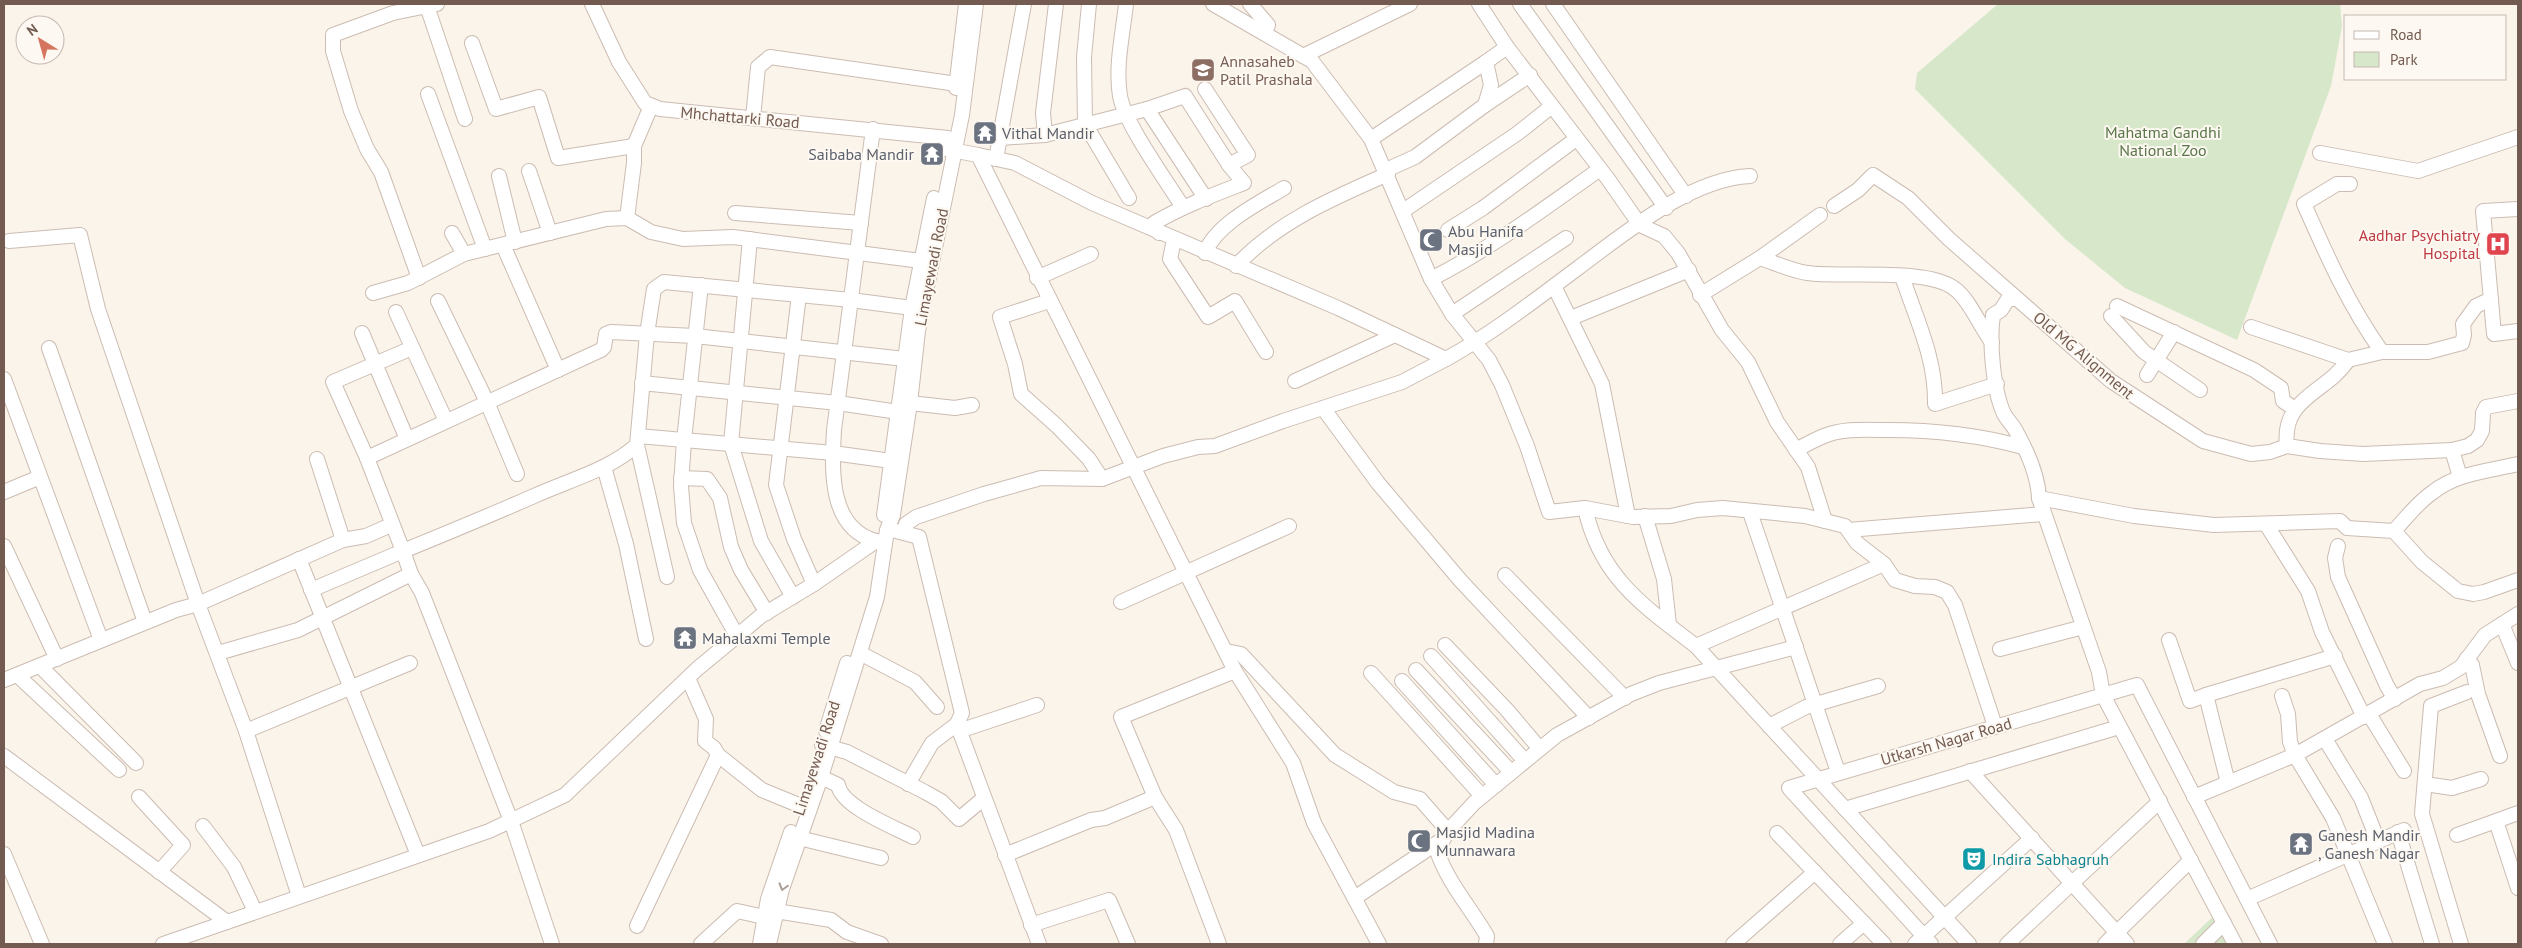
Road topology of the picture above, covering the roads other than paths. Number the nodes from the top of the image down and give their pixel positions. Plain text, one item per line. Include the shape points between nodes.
1 (592, 4) edge
2 (966, 4) edge
3 (976, 4) edge
4 (1024, 4) edge
5 (1056, 4) edge
6 (1089, 4) edge
7 (1126, 4) edge
8 (1213, 4) edge
9 (1250, 4) edge
10 (1410, 4) edge
11 (1479, 4) edge
12 (1520, 4) edge
13 (1553, 4) edge
14 (432, 5) edge
15 (1264, 33) junction
16 (472, 43) dead end
17 (1507, 47) junction
18 (1304, 56) junction
19 (1486, 62) junction
20 (1530, 75) junction
21 (957, 84) junction
22 (1205, 89) dead end
23 (428, 94) dead end
24 (1486, 105) junction
25 (651, 106) junction
26 (1552, 106) junction
27 (1147, 109) junction
28 (1126, 114) junction
29 (753, 118) junction
30 (465, 119) dead end
31 (1085, 124) junction
32 (873, 130) junction
33 (1045, 135) junction
34 (2518, 137) edge
35 (1000, 138) junction
36 (1371, 139) junction
37 (1576, 139) junction
38 (634, 146) junction
39 (949, 146) junction
40 (2320, 153) dead end
41 (978, 155) junction
42 (996, 158) junction
43 (1229, 165) junction
44 (1600, 169) junction
45 (530, 171) dead end
46 (1387, 172) junction
47 (499, 176) dead end
48 (1750, 176) dead end
49 (2350, 184) dead end
50 (1284, 188) dead end
51 (1686, 196) junction
52 (1129, 198) dead end
53 (1206, 200) junction
54 (1182, 206) junction
55 (1834, 206) dead end
56 (1666, 208) junction
57 (2518, 208) edge
58 (1403, 211) junction
59 (735, 212) dead end
60 (1820, 215) dead end
61 (626, 218) junction
62 (861, 223) junction
63 (1640, 224) junction
64 (1448, 230) dead end
65 (452, 233) dead end
66 (550, 233) junction
67 (1159, 233) junction
68 (1566, 238) dead end
69 (750, 239) junction
70 (1174, 240) junction
71 (9, 241) dead end
72 (509, 244) junction
73 (485, 250) junction
74 (857, 252) junction
75 (1205, 253) junction
76 (464, 254) junction
77 (1091, 254) dead end
78 (1760, 258) junction
79 (926, 262) junction
80 (1236, 266) junction
81 (1688, 270) junction
82 (1902, 276) junction
83 (418, 278) junction
84 (1038, 278) junction
85 (1431, 279) junction
86 (701, 286) junction
87 (1554, 286) junction
88 (745, 290) junction
89 (373, 293) dead end
90 (799, 295) junction
91 (1700, 295) junction
92 (2017, 299) junction
93 (2491, 299) junction
94 (851, 300) junction
95 (1049, 300) junction
96 (438, 301) dead end
97 (912, 308) junction
98 (396, 312) dead end
99 (1452, 314) junction
100 (1571, 318) junction
101 (2251, 327) dead end
102 (2518, 331) edge
103 (2174, 332) junction
104 (362, 333) dead end
105 (647, 334) junction
106 (695, 336) junction
107 (1395, 336) junction
108 (740, 341) junction
109 (1476, 342) junction
110 (1992, 342) junction
111 (792, 346) junction
112 (49, 348) dead end
113 (412, 348) junction
114 (845, 351) junction
115 (1266, 352) dead end
116 (2382, 352) junction
117 (905, 359) junction
118 (1446, 359) junction
119 (2156, 360) junction
120 (2348, 360) junction
121 (375, 364) junction
122 (558, 370) junction
123 (2147, 376) dead end
124 (4, 379) edge
125 (1295, 381) dead end
126 (642, 383) junction
127 (1997, 384) junction
128 (690, 388) junction
129 (2200, 390) dead end
130 (736, 393) junction
131 (785, 398) junction
132 (2518, 401) edge
133 (487, 402) junction
134 (838, 403) junction
135 (910, 403) junction
136 (972, 405) dead end
137 (1323, 408) junction
138 (2295, 409) junction
139 (898, 412) junction
140 (446, 421) junction
141 (407, 439) junction
142 (638, 440) junction
143 (684, 440) junction
144 (731, 444) junction
145 (2287, 446) junction
146 (2023, 447) junction
147 (779, 448) junction
148 (1796, 450) junction
149 (2452, 450) junction
150 (833, 453) junction
151 (367, 458) junction
152 (317, 459) dead end
153 (891, 461) junction
154 (2518, 464) edge
155 (1134, 466) junction
156 (604, 467) junction
157 (517, 474) dead end
158 (40, 477) junction
159 (2460, 477) junction
160 (681, 478) junction
161 (1102, 479) junction
162 (4, 492) edge
163 (2039, 498) junction
164 (1586, 508) junction
165 (1750, 512) junction
166 (2044, 514) junction
167 (1628, 516) junction
168 (1645, 516) junction
169 (1825, 521) junction
170 (2266, 524) junction
171 (391, 525) junction
172 (1289, 526) dead end
173 (1848, 530) junction
174 (2394, 531) junction
175 (904, 532) junction
176 (882, 538) junction
177 (343, 540) junction
178 (4, 546) edge
179 (2338, 546) dead end
180 (403, 551) junction
181 (300, 559) junction
182 (1884, 564) junction
183 (1187, 572) junction
184 (879, 573) junction
185 (411, 574) junction
186 (1505, 575) dead end
187 (667, 577) dead end
188 (2518, 580) edge
189 (814, 584) junction
190 (311, 590) junction
191 (793, 597) junction
192 (1121, 602) dead end
193 (198, 604) junction
194 (1782, 607) junction
195 (767, 613) junction
196 (2518, 614) edge
197 (322, 618) junction
198 (145, 622) junction
199 (2502, 624) junction
200 (1669, 626) junction
201 (2082, 627) junction
202 (737, 636) junction
203 (646, 639) dead end
204 (101, 640) junction
205 (2169, 640) dead end
206 (1445, 645) dead end
207 (1696, 646) junction
208 (1796, 647) junction
209 (2000, 649) dead end
210 (1226, 651) junction
211 (218, 653) junction
212 (860, 653) junction
213 (1431, 656) dead end
214 (2335, 656) junction
215 (2467, 658) junction
216 (57, 659) junction
217 (410, 663) dead end
218 (2518, 663) edge
219 (40, 666) junction
220 (1716, 668) junction
221 (1416, 670) dead end
222 (1235, 671) junction
223 (1371, 673) dead end
224 (17, 674) junction
225 (688, 678) junction
226 (4, 680) edge
227 (1402, 681) dead end
228 (1878, 686) dead end
229 (350, 688) junction
230 (2468, 692) dead end
231 (2103, 695) junction
232 (2206, 695) junction
233 (2282, 696) dead end
234 (1625, 698) junction
235 (2395, 699) junction
236 (1036, 705) dead end
237 (1816, 705) junction
238 (937, 707) dead end
239 (2366, 716) junction
240 (1589, 718) junction
241 (1769, 726) junction
242 (1995, 726) junction
243 (2119, 727) junction
244 (958, 728) junction
245 (246, 731) junction
246 (2325, 739) junction
247 (826, 746) junction
248 (1540, 749) junction
249 (718, 755) junction
250 (4, 756) edge
251 (2295, 756) junction
252 (2500, 756) dead end
253 (1526, 760) junction
254 (136, 763) dead end
255 (119, 770) dead end
256 (1970, 771) junction
257 (2404, 771) dead end
258 (1511, 772) junction
259 (1838, 772) junction
260 (821, 777) junction
261 (1817, 778) junction
262 (2481, 779) dead end
263 (2228, 783) junction
264 (908, 784) junction
265 (2425, 784) junction
266 (1496, 785) junction
267 (1482, 796) junction
268 (139, 797) dead end
269 (1154, 797) junction
270 (2194, 797) junction
271 (984, 798) junction
272 (2160, 801) junction
273 (801, 806) junction
274 (1844, 808) junction
275 (2518, 813) edge
276 (511, 821) junction
277 (2496, 821) junction
278 (203, 826) dead end
279 (1777, 833) dead end
280 (1447, 834) junction
281 (2456, 834) dead end
282 (913, 837) dead end
283 (799, 838) junction
284 (2032, 838) junction
285 (2378, 841) junction
286 (4, 854) edge
287 (2348, 854) junction
288 (418, 855) junction
289 (1005, 855) junction
290 (881, 858) dead end
291 (2192, 860) junction
292 (159, 872) junction
293 (1815, 872) junction
294 (2072, 883) junction
295 (2518, 888) edge
296 (299, 896) junction
297 (1356, 897) junction
298 (2247, 899) junction
299 (255, 911) junction
300 (770, 914) junction
301 (1944, 917) junction
302 (227, 922) junction
303 (1864, 923) junction
304 (2224, 923) junction
305 (1031, 924) junction
306 (636, 926) dead end
307 (2117, 933) junction
308 (1923, 941) edge
309 (42, 944) edge
310 (163, 944) edge
311 (552, 944) edge
312 (701, 944) edge
313 (760, 944) edge
314 (769, 944) edge
315 (880, 944) edge
316 (1039, 944) edge
317 (1128, 944) edge
318 (1219, 944) edge
319 (1379, 944) edge
320 (1486, 944) edge
321 (1733, 944) edge
322 (1840, 944) edge
323 (1884, 944) edge
324 (1969, 944) edge
325 (2007, 944) edge
326 (2105, 944) edge
327 (2127, 944) edge
328 (2203, 944) edge
329 (2235, 944) edge
330 (2270, 944) edge
331 (2385, 944) edge
332 (2432, 944) edge
333 (2461, 944) edge

1 - 25 street via 619,62 645,103
2 - 21 street, Limayewadi Road
3 - 39 street, Limayewadi Road via 962,115
4 - 35 street
5 - 33 street via 1043,113
6 - 31 street via 1084,57
7 - 28 street via 1118,74
8 - 15 street
9 - 15 street via 1268,25
10 - 18 street
11 - 17 street
12 - 56 street
13 - 51 street
14 - 30 street
14 - 83 street via 393,14 333,35 333,51 351,111 367,149 382,172
15 - 18 street
16 - 38 street via 496,109 539,97 558,158
17 - 19 street
17 - 20 street
18 - 36 street via 1312,61
19 - 24 street via 1491,85
19 - 36 street
20 - 24 street
20 - 26 street
21 - 29 street via 770,57 758,66
21 - 39 street, Limayewadi Road
22 - 43 street via 1248,155
23 - 73 street
24 - 46 street via 1415,157
25 - 29 street, Mhchattarki Road
25 - 38 street
26 - 37 street
26 - 58 street
27 - 28 street
27 - 43 street via 1185,96
27 - 53 street
28 - 31 street
28 - 54 street
29 - 32 street, Mhchattarki Road
31 - 33 street
31 - 52 street
32 - 39 street, Mhchattarki Road
32 - 62 street
33 - 35 street
34 - 40 street via 2418,171
35 - 42 street
36 - 46 street
37 - 44 street
37 - 64 street
38 - 61 street
39 - 41 street, Mhchattarki Road
39 - 79 street, Limayewadi Road
41 - 42 street, Mhchattarki Road
41 - 84 street
42 - 67 street, Mhchattarki Road via 1015,163
43 - 53 street via 1244,183
44 - 63 street
44 - 85 street via 1498,242
45 - 66 street
46 - 58 street
46 - 80 street via 1317,206 1255,245
47 - 72 street
48 - 51 street via 1730,177
49 - 116 street via 2337,184 2304,204 2340,285
50 - 75 street via 1238,216 1209,243
51 - 56 street
53 - 54 street
54 - 67 street via 1154,223
55 - 92 street, Old MG Alignment via 1858,190 1873,174 1908,198
56 - 63 street
57 - 93 street via 2483,210
58 - 85 street
59 - 62 street
60 - 78 street
61 - 66 street via 606,219
61 - 69 street via 651,232 683,239
62 - 74 street
63 - 81 street via 1664,236
63 - 87 street
65 - 76 street
66 - 72 street
67 - 70 street, Mhchattarki Road
68 - 99 street
69 - 74 street
69 - 88 street
70 - 75 street, Mhchattarki Road
70 - 115 street via 1170,259 1208,317 1235,301
71 - 193 street via 80,235 98,309
72 - 73 street
72 - 122 street
73 - 76 street
74 - 79 street
74 - 94 street
75 - 80 street, Mhchattarki Road
76 - 83 street
77 - 84 street
78 - 82 street via 1807,273
78 - 91 street
79 - 97 street, Limayewadi Road
79 - 135 street, Limayewadi Road
80 - 107 street, Mhchattarki Road via 1338,308
81 - 91 street
81 - 100 street
82 - 110 street via 1955,288
82 - 127 street via 1928,348 1935,404
83 - 89 street
84 - 95 street
85 - 99 street
86 - 88 street
86 - 105 street via 664,282 656,286
86 - 106 street
87 - 100 street
87 - 109 street
88 - 90 street
88 - 108 street
90 - 94 street
90 - 111 street
91 - 148 street via 1748,362
92 - 110 street via 2008,299 1993,315
92 - 145 street, Old MG Alignment via 2111,381 2203,441 2251,454
93 - 102 street via 2494,334
93 - 116 street via 2476,306 2463,324 2462,343 2428,352
94 - 97 street
94 - 114 street
95 - 155 street
95 - 161 street via 1000,317 1021,394 1058,426
96 - 133 street
97 - 117 street, Limayewadi Road
98 - 113 street
99 - 109 street
100 - 167 street via 1602,384
101 - 120 street
103 - 119 street
103 - 119 street via 2114,311 2144,352
103 - 138 street via 2254,370 2281,388 2283,401
104 - 121 street
105 - 106 street
105 - 122 street via 609,332 603,349
105 - 126 street
106 - 108 street
106 - 128 street
107 - 118 street, Mhchattarki Road
107 - 125 street
108 - 111 street
108 - 130 street
109 - 118 street
109 - 164 street via 1502,385 1549,512
110 - 127 street
111 - 114 street
111 - 131 street
112 - 198 street
113 - 121 street
113 - 140 street
114 - 117 street
114 - 134 street
116 - 120 street
117 - 139 street, Limayewadi Road
118 - 137 street via 1402,382
119 - 123 street
119 - 129 street
120 - 138 street via 2333,379 2307,396
121 - 141 street
121 - 151 street via 332,382
122 - 133 street
124 - 158 street
126 - 128 street
126 - 142 street
127 - 146 street via 2000,402
128 - 130 street
128 - 143 street
130 - 131 street
130 - 144 street
131 - 134 street
131 - 147 street
132 - 149 street, Old MG Alignment via 2486,407 2477,440
133 - 140 street
133 - 157 street
134 - 139 street
134 - 150 street
135 - 136 street via 955,408
135 - 176 street, Limayewadi Road via 893,515
137 - 155 street via 1215,446 1198,447
137 - 240 street via 1378,483 1460,580
138 - 145 street via 2287,431
139 - 153 street, Limayewadi Road
140 - 141 street
141 - 151 street
142 - 143 street
142 - 156 street via 625,455
142 - 187 street
143 - 144 street
143 - 160 street
144 - 147 street
144 - 191 street via 761,541
145 - 149 street, Old MG Alignment via 2320,452 2363,454
146 - 148 street via 1994,439 1928,430 1870,429 1824,436
146 - 163 street via 2038,478
147 - 150 street
147 - 189 street via 776,485 794,539
148 - 169 street via 1808,467
149 - 159 street
150 - 153 street
150 - 176 street via 834,494 854,529 864,538
151 - 171 street
152 - 177 street
153 - 176 street, Limayewadi Road
154 - 159 street
155 - 161 street
155 - 183 street
156 - 180 street
156 - 203 street via 626,544
158 - 162 street
158 - 204 street
159 - 174 street via 2432,492
160 - 195 street via 707,479 720,498 731,547
160 - 202 street via 684,523 700,570
161 - 175 street via 1041,478 916,517 906,524
163 - 166 street
163 - 170 street via 2134,516 2214,525
164 - 167 street
164 - 200 street via 1591,534 1614,575
165 - 168 street via 1723,508 1671,516
165 - 169 street via 1805,516
165 - 194 street
166 - 173 street
166 - 201 street
167 - 168 street
168 - 200 street via 1664,578
169 - 173 street via 1845,526
170 - 174 street via 2340,520 2347,528
170 - 214 street via 2308,591 2322,632
171 - 177 street via 366,536
171 - 180 street
172 - 183 street
173 - 182 street via 1857,543
174 - 188 street via 2422,562 2458,591 2484,592
175 - 176 street
175 - 244 street via 919,537 922,547 962,712
176 - 184 street, Limayewadi Road
176 - 189 street
177 - 181 street
178 - 216 street
179 - 235 street via 2335,558 2338,577
180 - 185 street
180 - 190 street
181 - 190 street
181 - 193 street
182 - 194 street
182 - 242 street via 1895,580 1947,592 1955,605
183 - 192 street
183 - 210 street
184 - 212 street, Limayewadi Road via 877,597
184 - 247 street, Limayewadi Road
185 - 197 street
185 - 276 street via 422,594
186 - 234 street
189 - 191 street
190 - 197 street
191 - 195 street
193 - 198 street
193 - 211 street
194 - 207 street
194 - 208 street
195 - 202 street
196 - 199 street
197 - 211 street via 298,630
197 - 229 street
198 - 204 street
199 - 215 street via 2485,635
199 - 218 street
200 - 207 street
201 - 209 street
201 - 231 street via 2099,672
202 - 225 street
204 - 216 street
205 - 232 street via 2190,701
206 - 248 street
207 - 220 street
208 - 220 street
208 - 237 street
210 - 222 street
210 - 280 street via 1241,654 1335,755 1394,792 1420,799
211 - 245 street
212 - 238 street via 914,682
212 - 247 street, Limayewadi Road
213 - 253 street
214 - 232 street
214 - 239 street
215 - 235 street via 2461,667 2443,678 2420,684
215 - 252 street via 2472,665 2478,694
216 - 219 street
217 - 229 street
219 - 224 street
219 - 254 street
220 - 234 street via 1659,683
220 - 241 street
221 - 258 street
222 - 269 street via 1121,717
222 - 297 street via 1293,764 1314,822
223 - 267 street
224 - 226 street
224 - 255 street
225 - 249 street via 706,719 705,741
225 - 276 street via 565,795
227 - 266 street
228 - 237 street
229 - 245 street
229 - 288 street
230 - 265 street via 2431,706
231 - 242 street, Utkarsh Nagar Road
231 - 243 street
231 - 270 street, Utkarsh Nagar Road via 2137,684
232 - 263 street
233 - 251 street
234 - 240 street
235 - 239 street
236 - 244 street
237 - 241 street
237 - 259 street
239 - 246 street
239 - 257 street
240 - 248 street via 1557,735
241 - 261 street
242 - 259 street, Utkarsh Nagar Road
243 - 256 street
243 - 272 street
244 - 264 street via 932,744
244 - 271 street
245 - 296 street
246 - 251 street
246 - 285 street via 2361,798
247 - 260 street, Limayewadi Road
247 - 264 street via 868,762
247 - 273 street, Limayewadi Road
248 - 253 street
249 - 273 street via 762,790
249 - 306 street
250 - 292 street
251 - 263 street
251 - 287 street via 2333,818
253 - 258 street
256 - 274 street
256 - 284 street
258 - 266 street
259 - 261 street, Utkarsh Nagar Road
260 - 282 street via 838,785 839,792 866,814
260 - 283 street, Limayewadi Road
261 - 274 street
261 - 308 street, Utkarsh Nagar Road via 1789,788
262 - 265 street via 2452,788
263 - 270 street
264 - 271 street via 941,801 959,819
265 - 333 street via 2422,814
266 - 267 street
267 - 280 street
268 - 292 street via 183,844
269 - 289 street
269 - 318 street via 1176,830
270 - 298 street
271 - 289 street
272 - 291 street
272 - 294 street
273 - 300 street, Limayewadi Road via 776,872
274 - 301 street
275 - 277 street
276 - 288 street
276 - 311 street
277 - 281 street
277 - 295 street
278 - 299 street via 234,867
279 - 293 street
280 - 297 street
280 - 320 street via 1437,851 1443,868 1486,936
283 - 290 street
283 -> 300 street, Limayewadi Road
284 - 294 street
284 - 301 street
285 - 287 street
285 - 332 street via 2401,831
286 - 309 street
287 - 298 street
287 - 331 street
288 - 296 street
289 - 305 street
291 - 304 street
291 - 307 street
292 - 302 street
293 - 303 street
293 - 321 street
294 - 307 street
294 - 325 street
296 - 299 street
297 - 319 street
298 - 330 street
299 - 302 street
300 - 312 street via 737,911
300 - 313 street, Limayewadi Road
300 - 314 street, Limayewadi Road
300 - 315 street via 831,920 847,932
301 - 308 street
301 - 324 street
302 - 310 street
303 - 322 street
303 - 323 street
304 - 328 street
304 - 329 street
305 - 316 street
305 - 317 street via 1109,900
307 - 326 street
307 - 327 street

